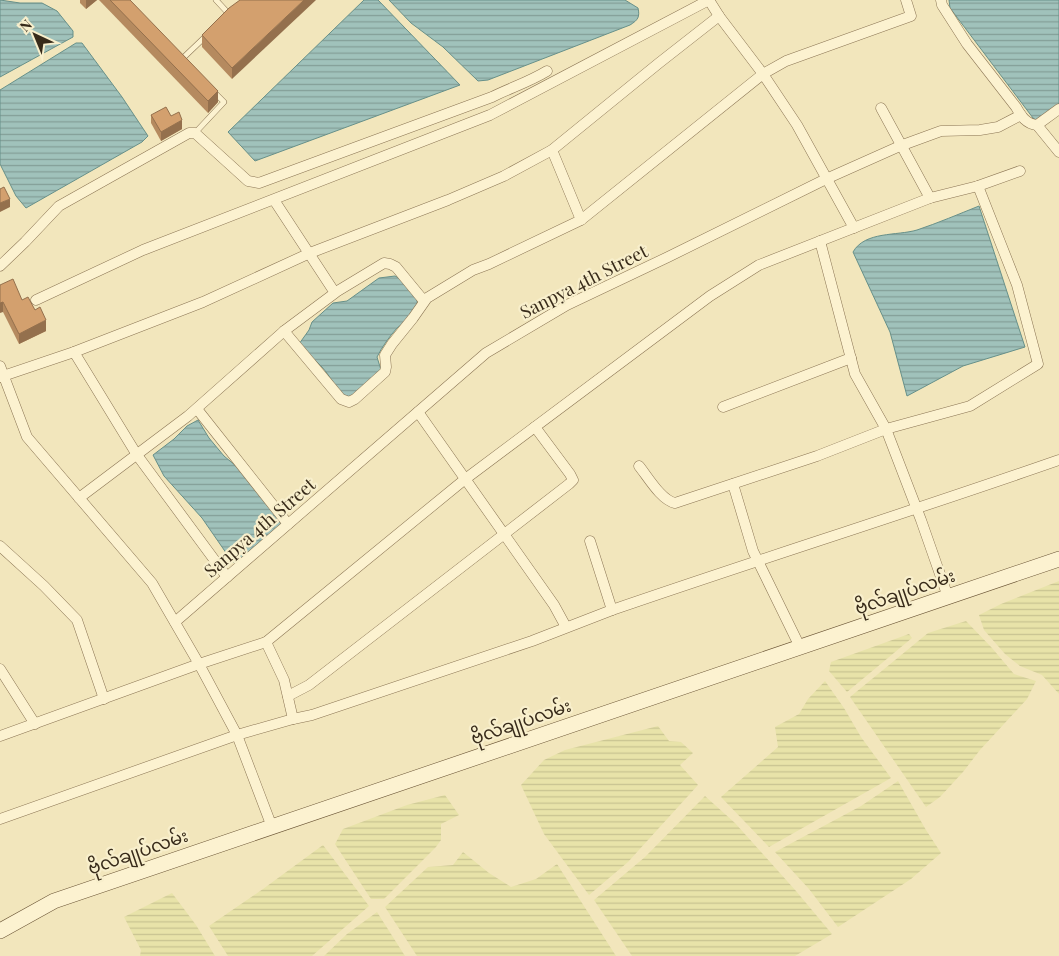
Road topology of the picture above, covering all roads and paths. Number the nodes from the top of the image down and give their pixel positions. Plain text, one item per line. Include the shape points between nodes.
1 (216, 0) edge
2 (709, 0) edge
3 (906, 0) edge
4 (941, 0) edge
5 (234, 9) edge
6 (229, 14) junction
7 (720, 16) junction
8 (223, 20) edge
9 (209, 33) edge
10 (176, 51) edge
11 (182, 58) junction
12 (188, 65) edge
13 (547, 71) dead end
14 (763, 74) junction
15 (212, 90) edge
16 (881, 108) dead end
17 (1059, 109) edge
18 (1021, 115) junction
19 (1037, 125) junction
20 (195, 133) junction
21 (900, 146) junction
22 (552, 150) junction
23 (1059, 152) edge
24 (1020, 171) dead end
25 (826, 178) junction
26 (978, 186) junction
27 (930, 198) junction
28 (274, 200) junction
29 (581, 220) junction
30 (854, 228) junction
31 (820, 241) junction
32 (310, 253) junction
33 (0, 264) edge
34 (336, 292) junction
35 (36, 300) dead end
36 (424, 301) junction
37 (284, 331) junction
38 (74, 352) junction
39 (851, 358) junction
40 (1, 373) edge
41 (723, 407) dead end
42 (197, 409) junction
43 (418, 412) junction
44 (535, 427) junction
45 (886, 430) junction
46 (137, 455) junction
47 (1059, 460) edge
48 (639, 466) dead end
49 (466, 478) junction
50 (733, 484) junction
51 (79, 498) junction
52 (917, 509) junction
53 (288, 524) junction
54 (505, 534) junction
55 (590, 541) dead end
56 (0, 546) edge
57 (758, 560) junction
58 (1059, 560) edge
59 (227, 577) junction
60 (948, 597) junction
61 (612, 610) junction
62 (175, 622) junction
63 (566, 627) junction
64 (266, 642) junction
65 (800, 648) junction
66 (199, 664) junction
67 (0, 669) edge
68 (288, 696) junction
69 (104, 700) junction
70 (294, 719) junction
71 (35, 724) junction
72 (236, 735) junction
73 (0, 736) edge
74 (0, 819) edge
75 (272, 827) junction
76 (0, 931) edge

1 - 6 lane
2 - 7 street
2 - 28 street via 490,115
3 - 14 street via 911,16 786,61
4 - 18 street via 967,44
5 - 6 lane
6 - 8 lane
7 - 14 street
7 - 22 street
9 - 11 lane
10 - 11 lane
11 - 12 lane
13 - 20 street via 492,97 260,183 248,181
14 - 25 street via 797,125
14 - 29 street
15 - 20 lane via 224,102
16 - 21 street
17 - 19 street
18 - 19 street via 1032,125
18 - 21 street, Sanpya 4th Street via 998,128 941,131
19 - 23 street
20 - 33 street via 189,133 59,206
21 - 25 street, Sanpya 4th Street
21 - 27 street
22 - 29 street
22 - 32 street via 504,176
24 - 26 street
25 - 30 street
25 - 43 street, Sanpya 4th Street via 567,305 486,353
26 - 27 street
26 - 45 street via 1017,285 1038,364 970,406
27 - 30 street
28 - 32 street
28 - 35 street via 143,250
29 - 36 street via 473,270
30 - 31 street
31 - 39 street
31 - 44 street via 759,265 710,296
32 - 34 street
32 - 38 street via 204,302
34 - 36 street via 384,263 396,267
34 - 37 street
36 - 37 street via 385,355 385,372 349,402 341,399
37 - 42 street
38 - 40 street
38 - 46 street
39 - 41 street
39 - 45 street via 855,374
40 - 51 street via 27,437
42 - 46 street
42 - 53 street
43 - 49 street
43 - 53 street, Sanpya 4th Street
44 - 49 street
44 - 54 street via 573,480
45 - 50 street
45 - 52 street
46 - 51 street
46 - 59 street
47 - 52 street
48 - 50 street via 668,502 675,503
49 - 54 street
49 - 64 street
50 - 57 street
51 - 62 street via 152,583
52 - 57 street
52 - 60 street
53 - 59 street, Sanpya 4th Street
54 - 63 street
54 - 68 street via 309,685
55 - 61 street
56 - 69 street via 76,620
57 - 61 street
57 - 65 street
58 - 60 street, ဗိုလ်ချုပ်လမ်း
59 - 62 street, Sanpya 4th Street
60 - 65 street, ဗိုလ်ချုပ်လမ်း
61 - 63 street
62 - 66 street
63 - 70 street
64 - 66 street
64 - 68 street
65 - 75 street, ဗိုလ်ချုပ်လမ်း
66 - 69 street
66 - 72 street
67 - 71 street
68 - 70 street
69 - 71 street
70 - 72 street
71 - 73 street
72 - 74 street
72 - 75 street
75 - 76 street, ဗိုလ်ချုပ်လမ်း via 54,901

